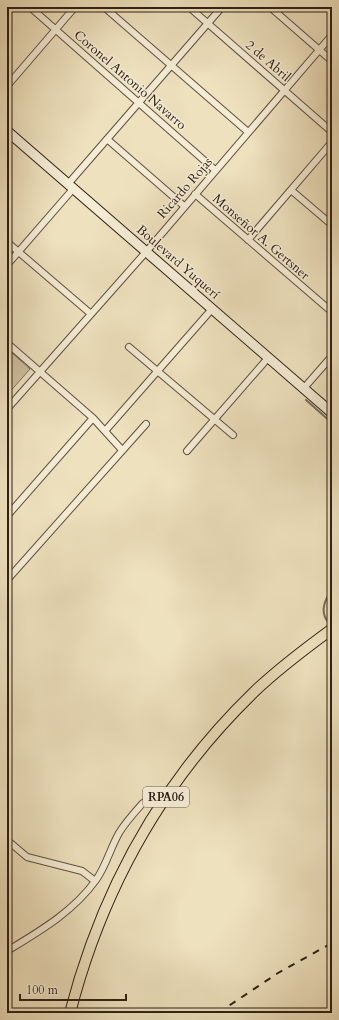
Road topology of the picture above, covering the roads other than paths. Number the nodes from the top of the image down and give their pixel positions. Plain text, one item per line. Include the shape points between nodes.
1 (30, 7) edge
2 (75, 7) edge
3 (104, 7) edge
4 (189, 7) edge
5 (222, 7) edge
6 (270, 7) edge
7 (208, 23) junction
8 (56, 30) junction
9 (332, 35) edge
10 (319, 50) junction
11 (332, 61) edge
12 (170, 65) junction
13 (7, 86) edge
14 (284, 90) junction
15 (138, 102) junction
16 (248, 132) junction
17 (332, 132) edge
18 (9, 137) edge
19 (107, 139) junction
20 (332, 142) edge
21 (216, 170) junction
22 (71, 186) junction
23 (291, 190) junction
24 (195, 194) junction
25 (184, 206) junction
26 (332, 225) edge
27 (248, 240) junction
28 (7, 242) edge
29 (18, 252) junction
30 (146, 252) junction
31 (7, 265) edge
32 (212, 309) junction
33 (332, 312) edge
34 (91, 314) junction
35 (7, 343) edge
36 (129, 347) dead end
37 (332, 356) edge
38 (268, 358) junction
39 (40, 371) junction
40 (159, 371) junction
41 (304, 388) junction
42 (7, 409) edge
43 (332, 412) edge
44 (93, 418) junction
45 (215, 419) junction
46 (146, 424) dead end
47 (105, 431) junction
48 (233, 435) dead end
49 (122, 450) junction
50 (187, 451) dead end
51 (7, 516) edge
52 (8, 578) edge
53 (332, 629) edge
54 (160, 805) junction
55 (7, 840) edge
56 (95, 881) junction
57 (7, 951) edge
58 (70, 1013) edge

1 - 8 street, Coronel Antonio Navarro
2 - 8 street
3 - 12 street
4 - 7 street, 2 de Abril
5 - 7 street
6 - 10 street
7 - 12 street
7 - 14 street, 2 de Abril
8 - 13 street
8 - 15 street, Coronel Antonio Navarro
9 - 10 street, Ricardo Rojas
10 - 11 street
10 - 14 street, Ricardo Rojas
12 - 15 street
12 - 16 street
14 - 16 street, Ricardo Rojas
14 - 17 street, 2 de Abril
15 - 19 street
15 - 21 street, Coronel Antonio Navarro
16 - 21 street, Ricardo Rojas
18 - 22 main road, Boulevard Yuquerí
19 - 22 street
19 - 25 street
20 - 23 street
21 - 24 street, Ricardo Rojas
22 - 29 street
22 - 30 main road, Boulevard Yuquerí
23 - 26 street
23 - 27 street
24 - 25 street, Ricardo Rojas
24 - 27 street, Monseñor A. Gertsner
25 - 30 street, Ricardo Rojas
27 - 33 street, Monseñor A. Gertsner
28 - 29 street
29 - 31 street
29 - 34 street
30 - 32 main road, Boulevard Yuquerí
30 - 34 street, Ricardo Rojas
32 - 38 main road, Boulevard Yuquerí
32 - 40 street
34 - 39 street, Ricardo Rojas
35 - 39 street
36 - 40 street
37 - 41 street
38 - 41 main road, Boulevard Yuquerí
38 - 45 street
39 - 42 street, Ricardo Rojas
39 - 44 street
40 - 45 street
40 - 47 street
41 - 43 main road, Boulevard Yuquerí
44 - 47 street
44 - 51 street
45 - 48 street
45 - 50 street
46 - 49 street
47 - 49 street
49 - 52 street
53 - 54 main road, RPA06 via 255,691 194,758
54 - 56 street via 146,801 142,804 120,832 106,864
54 - 58 main road, RPA06 via 139,837 102,913 87,951
55 - 56 street via 27,857 82,871
56 - 57 street via 56,921

